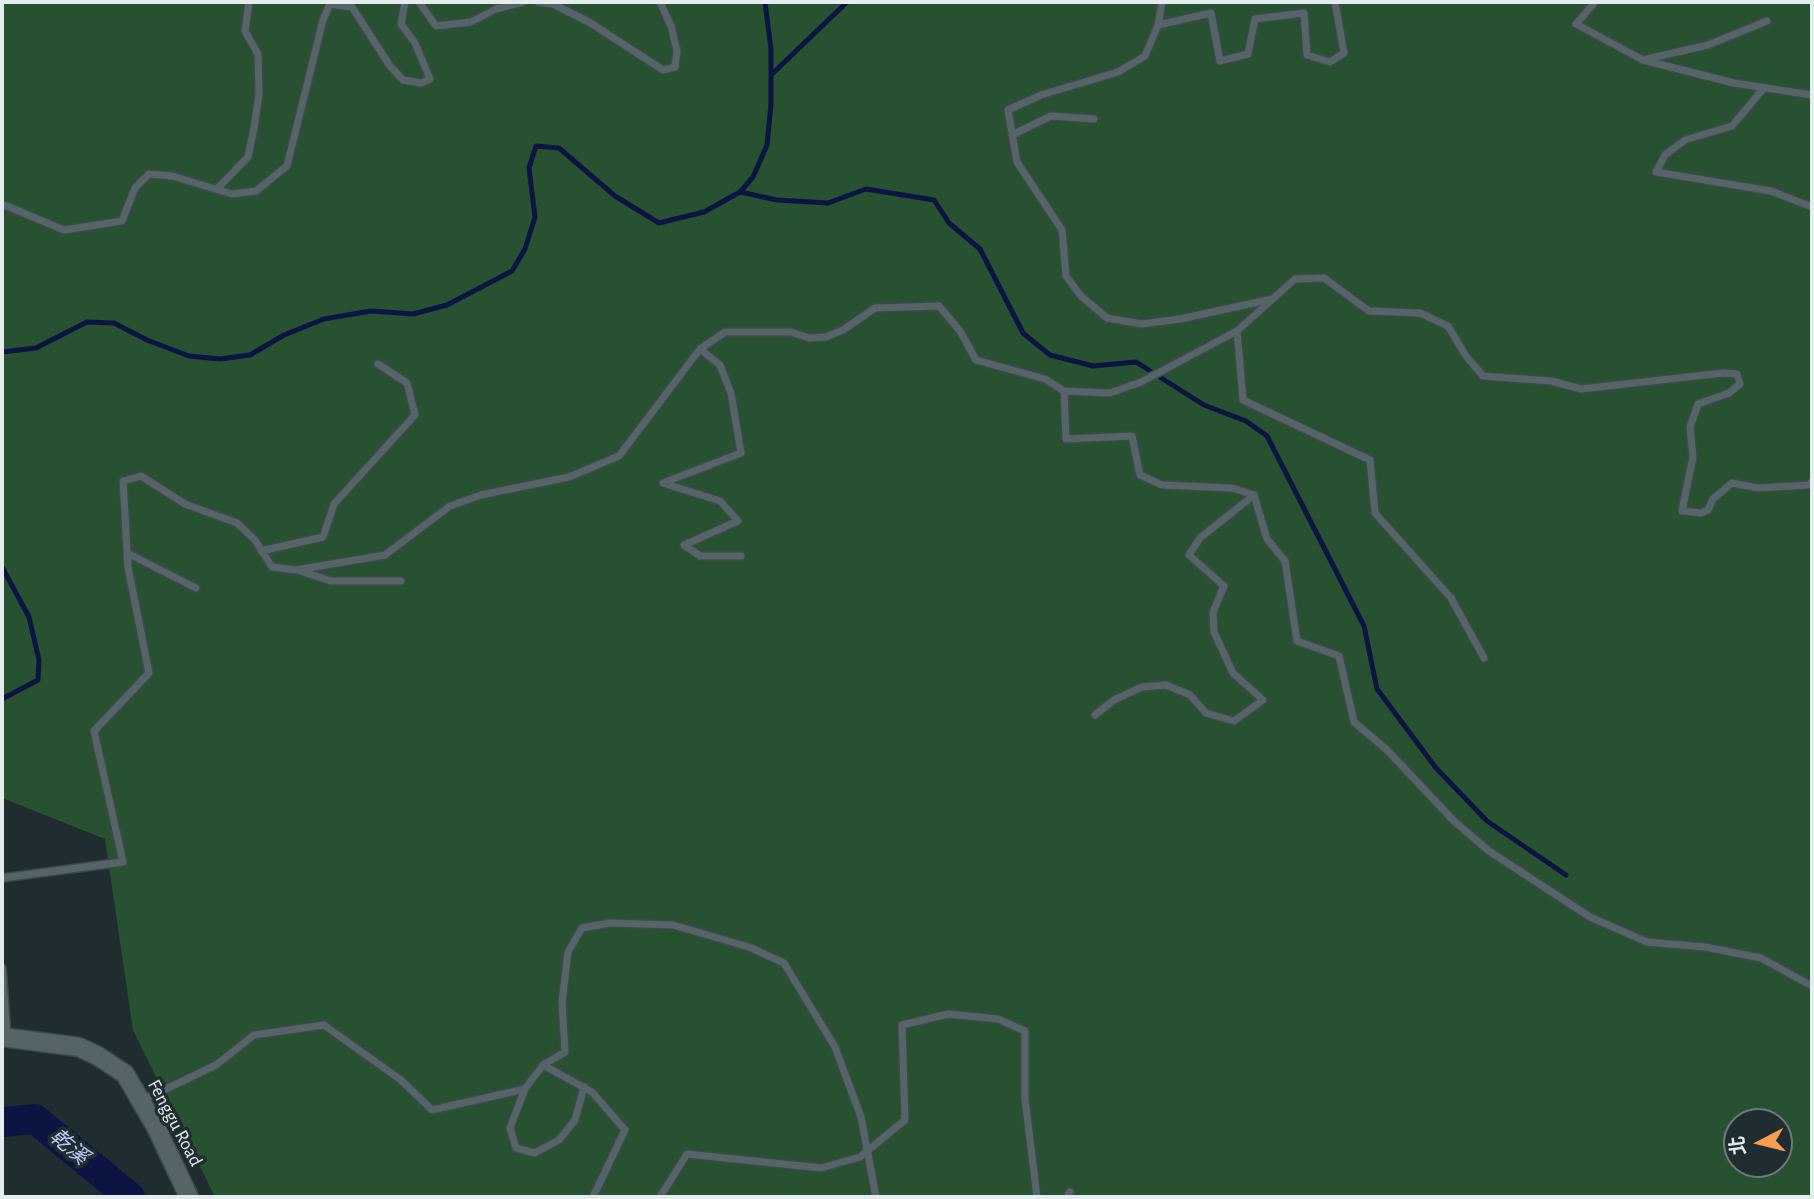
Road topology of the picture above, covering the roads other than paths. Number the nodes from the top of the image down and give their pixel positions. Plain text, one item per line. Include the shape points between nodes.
1 (249, 2) edge
2 (405, 2) edge
3 (419, 2) edge
4 (523, 2) edge
5 (538, 2) edge
6 (660, 2) edge
7 (1162, 2) edge
8 (1335, 2) edge
9 (1595, 2) edge
10 (1767, 21) dead end
11 (1158, 25) junction
12 (1643, 61) junction
13 (1763, 88) junction
14 (1812, 95) edge
15 (1094, 119) dead end
16 (1012, 135) junction
17 (217, 189) junction
18 (2, 204) edge
19 (1812, 207) edge
20 (1276, 298) junction
21 (1237, 331) junction
22 (700, 349) junction
23 (378, 364) dead end
24 (1064, 391) junction
25 (1812, 481) edge
26 (1254, 495) junction
27 (261, 551) junction
28 (127, 553) junction
29 (741, 556) dead end
30 (296, 570) junction
31 (401, 581) dead end
32 (196, 588) dead end
33 (1484, 658) dead end
34 (1095, 715) dead end
35 (2, 878) edge
36 (2, 968) edge
37 (1812, 986) edge
38 (4, 1038) edge
39 (543, 1065) junction
40 (584, 1087) junction
41 (525, 1089) junction
42 (141, 1101) junction
43 (869, 1150) junction
44 (189, 1197) edge
45 (593, 1197) edge
46 (660, 1197) edge
47 (876, 1197) edge
48 (1037, 1197) edge

1 - 17 lane via 244,32 258,54 254,128 248,157
2 - 17 lane via 401,24 415,43 430,79 421,83 403,80 352,6 330,4 287,166 257,191 232,194
3 - 4 lane via 436,26 471,22
5 - 6 lane via 553,4 589,22 663,71 675,67 677,51
7 - 11 lane
8 - 11 lane via 1344,53 1330,62 1307,55 1304,13 1255,19 1248,54 1220,61 1211,13
9 - 12 lane via 1576,24
10 - 12 lane via 1709,45
11 - 16 lane via 1145,55 1118,72 1008,110
12 - 13 lane
13 - 14 lane
13 - 19 lane via 1732,126 1685,140 1665,155 1656,172 1771,191
15 - 16 lane via 1051,116
16 - 20 lane via 1017,162 1062,230 1066,276 1107,318 1142,324
17 - 18 lane via 149,174 135,188 122,221 64,230
20 - 21 lane
20 - 25 lane via 1295,279 1324,278 1368,311 1420,313 1448,326 1483,376 1551,381 1581,389 1737,374 1740,383 1729,393 1698,404 1690,427 1693,457 1682,510 1708,510 1713,499 1732,483 1758,488 1809,485
21 - 24 lane via 1145,380 1110,393
21 - 33 lane via 1243,400 1370,460 1376,513 1451,598
22 - 24 lane via 725,332 826,337 875,308 939,306 976,360 1045,379
22 - 29 lane via 720,365 731,393 741,453 663,483 720,501 738,521 684,545 700,556
22 - 30 lane via 619,456 569,477 450,506 385,555
23 - 27 lane via 407,383 415,415 334,504 323,537
24 - 26 lane via 1066,439 1132,436 1140,475 1162,485 1232,488
26 - 34 lane via 1200,538 1189,555 1224,586 1213,612 1214,632 1233,673 1263,700 1234,721 1206,713 1190,695 1166,685 1142,687
26 - 37 lane via 1267,539 1285,561 1297,641 1339,656 1354,722 1454,821 1534,883 1590,917 1647,943 1706,947 1761,958
27 - 28 lane via 237,523 185,504 141,476 123,481
27 - 30 lane via 272,567
28 - 32 lane
28 - 35 lane via 149,673 94,731 123,862
30 - 31 lane via 331,581
36 - 38 lane
38 - 42 street, Fenggu Road via 79,1047 125,1074
39 - 40 lane
39 - 41 lane
39 - 43 lane via 565,1052 562,1002 568,952 582,928 610,923 673,925 750,947 784,963 835,1047
40 - 41 lane via 575,1119 559,1140 535,1153 516,1149 510,1128
40 - 45 lane via 625,1130
41 - 42 lane via 432,1110 401,1080 324,1025 254,1035 216,1065
42 - 44 street, Fenggu Road
43 - 46 lane via 821,1168 687,1154
43 - 47 lane
43 - 48 lane via 905,1120 902,1025 948,1014 998,1018 1025,1031 1025,1099

